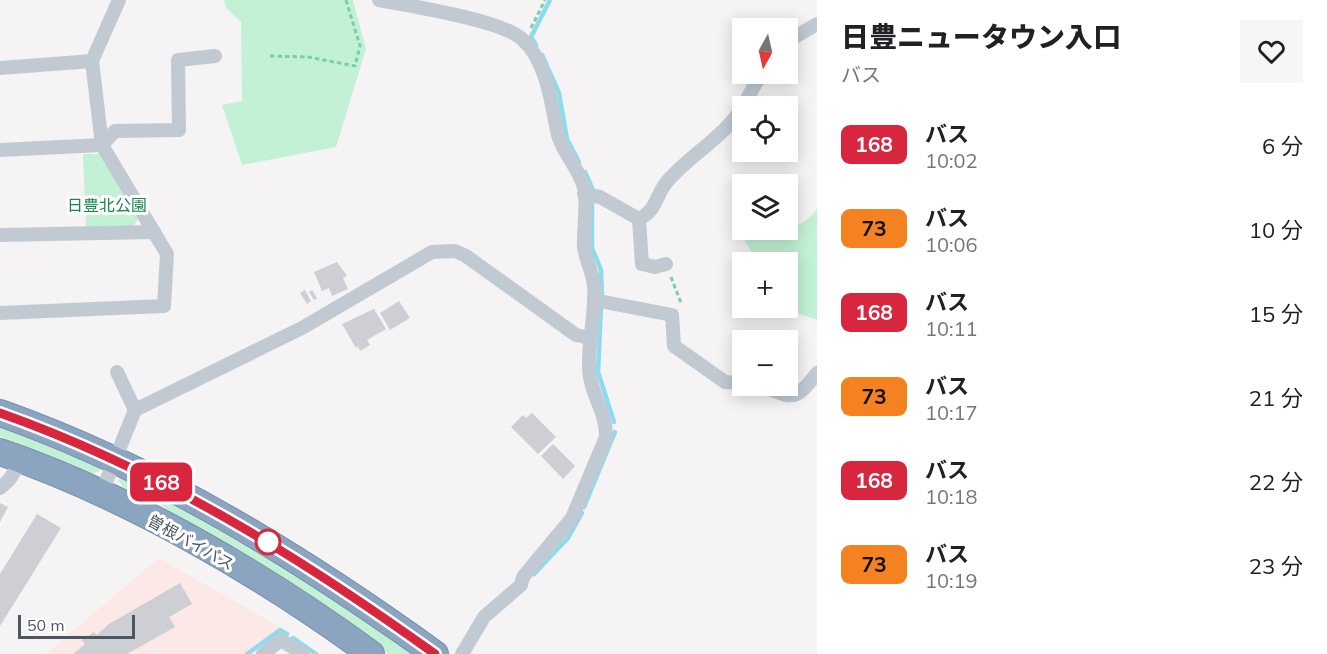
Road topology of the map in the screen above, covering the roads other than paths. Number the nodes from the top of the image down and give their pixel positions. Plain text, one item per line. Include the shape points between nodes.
1 (120, 0) edge
2 (379, 0) edge
3 (817, 24) edge
4 (798, 34) edge
5 (215, 56) dead end
6 (92, 62) junction
7 (0, 68) edge
8 (732, 118) edge
9 (102, 146) junction
10 (0, 150) edge
11 (584, 194) junction
12 (639, 219) junction
13 (154, 232) junction
14 (0, 235) edge
15 (666, 264) road end
16 (598, 301) junction
17 (681, 303) road end
18 (0, 313) edge
19 (672, 315) junction
20 (591, 338) junction
21 (117, 372) dead end
22 (817, 373) edge
23 (732, 382) edge
24 (798, 394) edge
25 (135, 410) junction
26 (0, 413) edge
27 (11, 456) edge
28 (116, 461) junction
29 (2, 487) edge
30 (102, 494) junction
31 (263, 654) edge
32 (303, 654) edge
33 (371, 654) edge
34 (435, 654) edge
35 (462, 654) edge

1 - 6 street
2 - 11 street via 490,23 510,29 525,40 543,72 561,144
3 - 4 street
5 - 9 street via 178,60 179,130 116,131
6 - 7 street
6 - 9 street
8 - 12 street via 665,184 656,207
9 - 10 street
9 - 13 street
11 - 12 street via 600,197
11 - 16 street via 584,250
12 - 15 street via 642,264
13 - 14 street
13 - 18 street via 167,254 164,306
16 - 19 street
16 - 20 street
17 - 19 street
19 - 23 street via 674,346 725,382
20 - 25 street via 576,335 466,256 439,251 293,333
20 - 35 street via 591,387 606,437 563,532 523,577 521,585 484,617
21 - 25 street
22 - 24 street
25 - 28 street
26 - 28 highway
27 - 29 street
27 - 30 highway, 曽根バイパス
28 - 30 street
28 - 34 highway via 231,519 368,606
30 - 33 highway, 曽根バイパス via 204,547
31 - 32 street via 281,640

